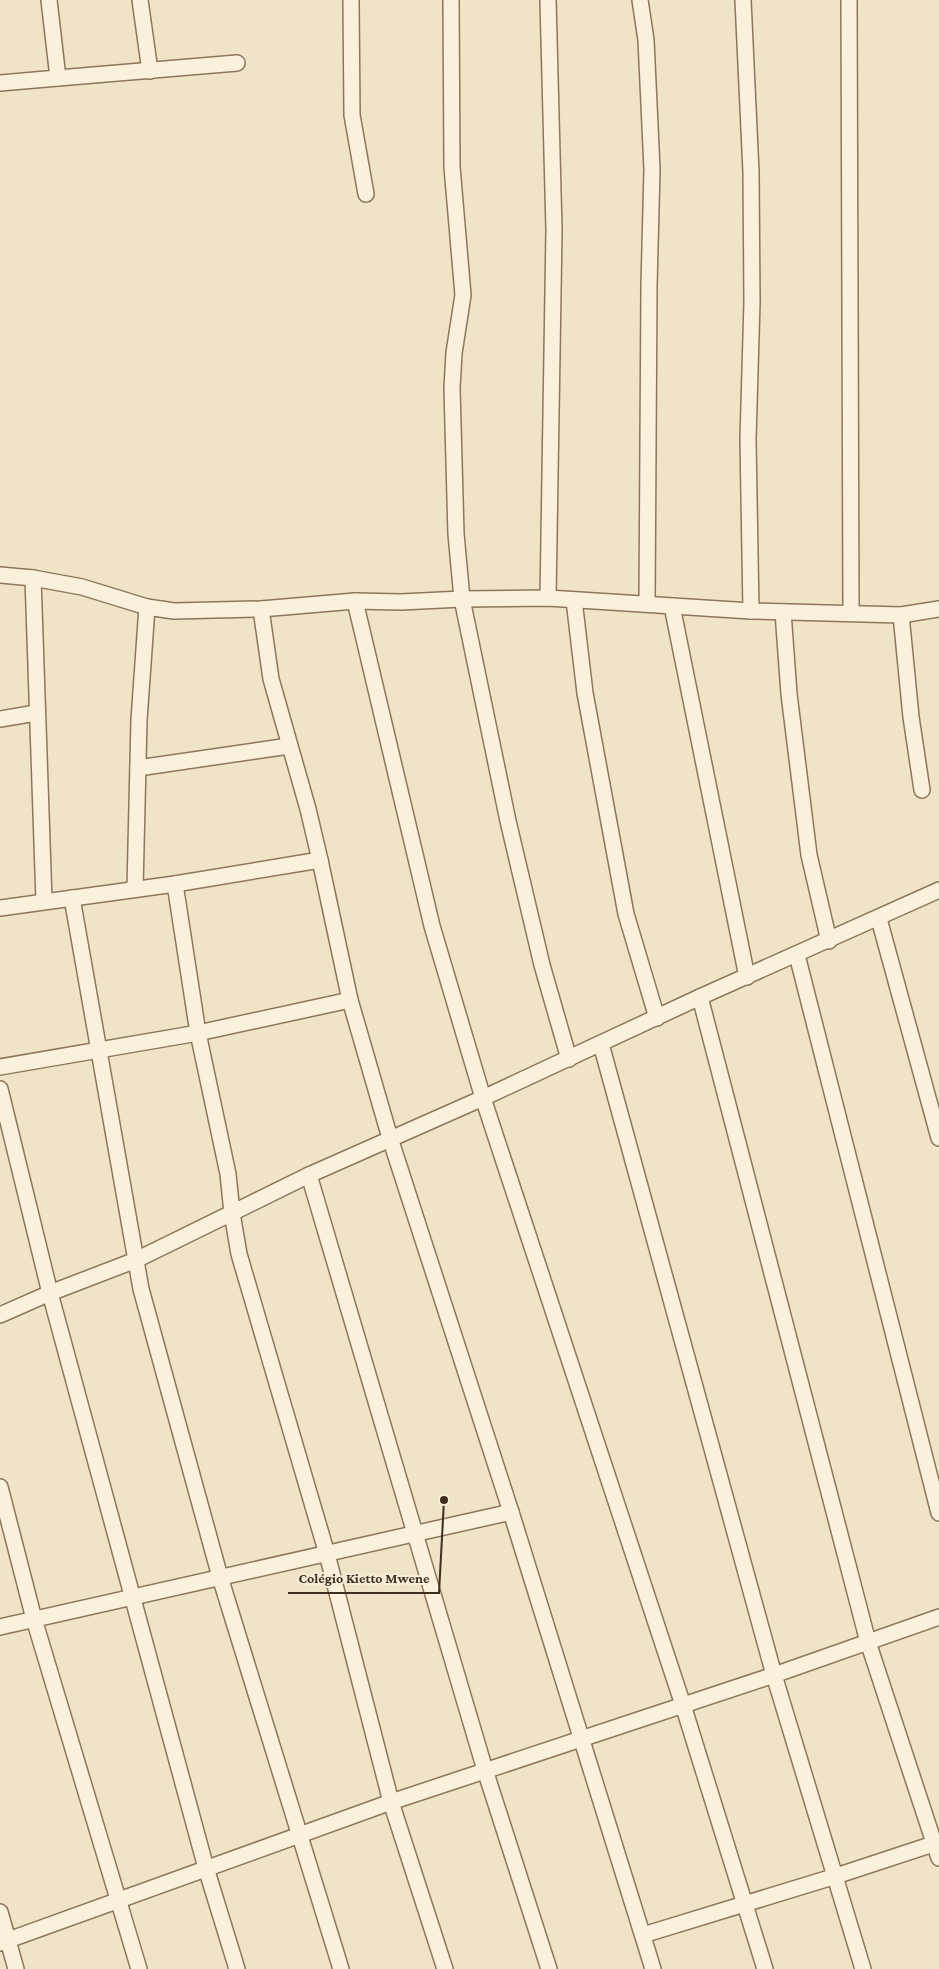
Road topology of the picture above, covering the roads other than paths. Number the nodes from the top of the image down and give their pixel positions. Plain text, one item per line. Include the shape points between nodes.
1 (49, 0) edge
2 (140, 0) edge
3 (351, 0) edge
4 (451, 0) edge
5 (548, 0) edge
6 (640, 0) edge
7 (743, 0) edge
8 (849, 0) edge
9 (236, 63) dead end
10 (150, 70) junction
11 (58, 78) junction
12 (0, 83) edge
13 (366, 194) dead end
14 (0, 575) edge
15 (33, 578) junction
16 (462, 598) junction
17 (548, 598) junction
18 (574, 600) junction
19 (356, 601) junction
20 (647, 604) junction
21 (672, 606) junction
22 (147, 607) junction
23 (260, 609) junction
24 (939, 609) edge
25 (750, 611) junction
26 (784, 612) junction
27 (851, 613) junction
28 (901, 615) junction
29 (36, 713) junction
30 (0, 719) edge
31 (289, 746) junction
32 (138, 768) junction
33 (922, 790) dead end
34 (320, 860) junction
35 (175, 884) junction
36 (135, 889) junction
37 (939, 890) edge
38 (72, 898) junction
39 (44, 901) junction
40 (0, 908) edge
41 (880, 918) junction
42 (829, 941) junction
43 (797, 955) junction
44 (747, 977) junction
45 (700, 997) junction
46 (350, 1000) junction
47 (657, 1018) junction
48 (198, 1033) junction
49 (601, 1044) junction
50 (99, 1050) junction
51 (570, 1058) junction
52 (0, 1067) edge
53 (0, 1089) edge
54 (483, 1098) junction
55 (390, 1138) junction
56 (939, 1138) edge
57 (309, 1175) junction
58 (232, 1213) junction
59 (136, 1260) junction
60 (50, 1293) junction
61 (0, 1315) edge
62 (0, 1487) edge
63 (511, 1512) junction
64 (939, 1513) edge
65 (416, 1535) junction
66 (327, 1554) junction
67 (220, 1578) junction
68 (134, 1598) junction
69 (939, 1617) edge
70 (34, 1620) junction
71 (0, 1627) edge
72 (868, 1642) junction
73 (774, 1675) junction
74 (683, 1705) junction
75 (582, 1737) junction
76 (485, 1770) junction
77 (391, 1802) junction
78 (298, 1836) junction
79 (936, 1843) edge
80 (939, 1858) edge
81 (206, 1868) junction
82 (836, 1876) junction
83 (119, 1899) junction
84 (745, 1904) junction
85 (0, 1912) edge
86 (643, 1935) junction
87 (4, 1942) edge
88 (16, 1969) edge
89 (139, 1969) edge
90 (237, 1969) edge
91 (341, 1969) edge
92 (445, 1969) edge
93 (549, 1969) edge
94 (653, 1969) edge
95 (765, 1969) edge
96 (863, 1969) edge

1 - 11 street
2 - 10 street
3 - 13 street via 352,115
4 - 16 street via 452,167 464,295 452,388 456,534
5 - 17 street via 554,230
6 - 20 street via 646,40 652,169
7 - 25 street via 751,182
8 - 27 street
9 - 10 street
10 - 11 street
11 - 12 street
14 - 15 street
15 - 22 street via 82,587
15 - 29 street
16 - 17 street
16 - 19 street
16 - 51 street via 537,946
17 - 18 street
18 - 20 street
18 - 47 street via 584,693 626,914
19 - 23 street
19 - 54 street via 432,926
20 - 21 street
21 - 25 street
21 - 44 street
22 - 23 street via 174,611
22 - 32 street
23 - 31 street via 270,678
24 - 28 street
25 - 26 street
26 - 27 street
26 - 42 street via 789,694 809,855
27 - 28 street
28 - 33 street
29 - 30 street
29 - 39 street
31 - 32 street
31 - 34 street
32 - 36 street
34 - 35 street
34 - 46 street
35 - 36 street
35 - 48 street
36 - 38 street
37 - 41 street
38 - 39 street
38 - 50 street
39 - 40 street
41 - 42 street
41 - 56 street
42 - 43 street
43 - 44 street
43 - 64 street
44 - 45 street
45 - 47 street
45 - 72 street
46 - 48 street
46 - 55 street
47 - 49 street
48 - 50 street
48 - 58 street via 228,1174
49 - 51 street
49 - 73 street
50 - 52 street
50 - 59 street
51 - 54 street
53 - 60 street
54 - 55 street
54 - 74 street
55 - 57 street
55 - 63 street
57 - 58 street
57 - 65 street
58 - 59 street
58 - 66 street via 239,1254
59 - 60 street
59 - 67 street via 141,1289
60 - 61 street
60 - 68 street
62 - 70 street
63 - 65 street
63 - 75 street
65 - 66 street
65 - 76 street
66 - 67 street
66 - 77 street
67 - 68 street
67 - 78 street
68 - 70 street
68 - 81 street
69 - 72 street
70 - 71 street
70 - 83 street
72 - 73 street
72 - 79 street
73 - 74 street
73 - 82 street
74 - 75 street
74 - 84 street
75 - 76 street
75 - 86 street
76 - 77 street
76 - 93 street
77 - 78 street
77 - 92 street
78 - 81 street
78 - 91 street
79 - 80 street
79 - 82 street
81 - 83 street
81 - 90 street
82 - 84 street
82 - 96 street
83 - 87 street
83 - 89 street
84 - 86 street
84 - 95 street
85 - 87 street
86 - 94 street
87 - 88 street

